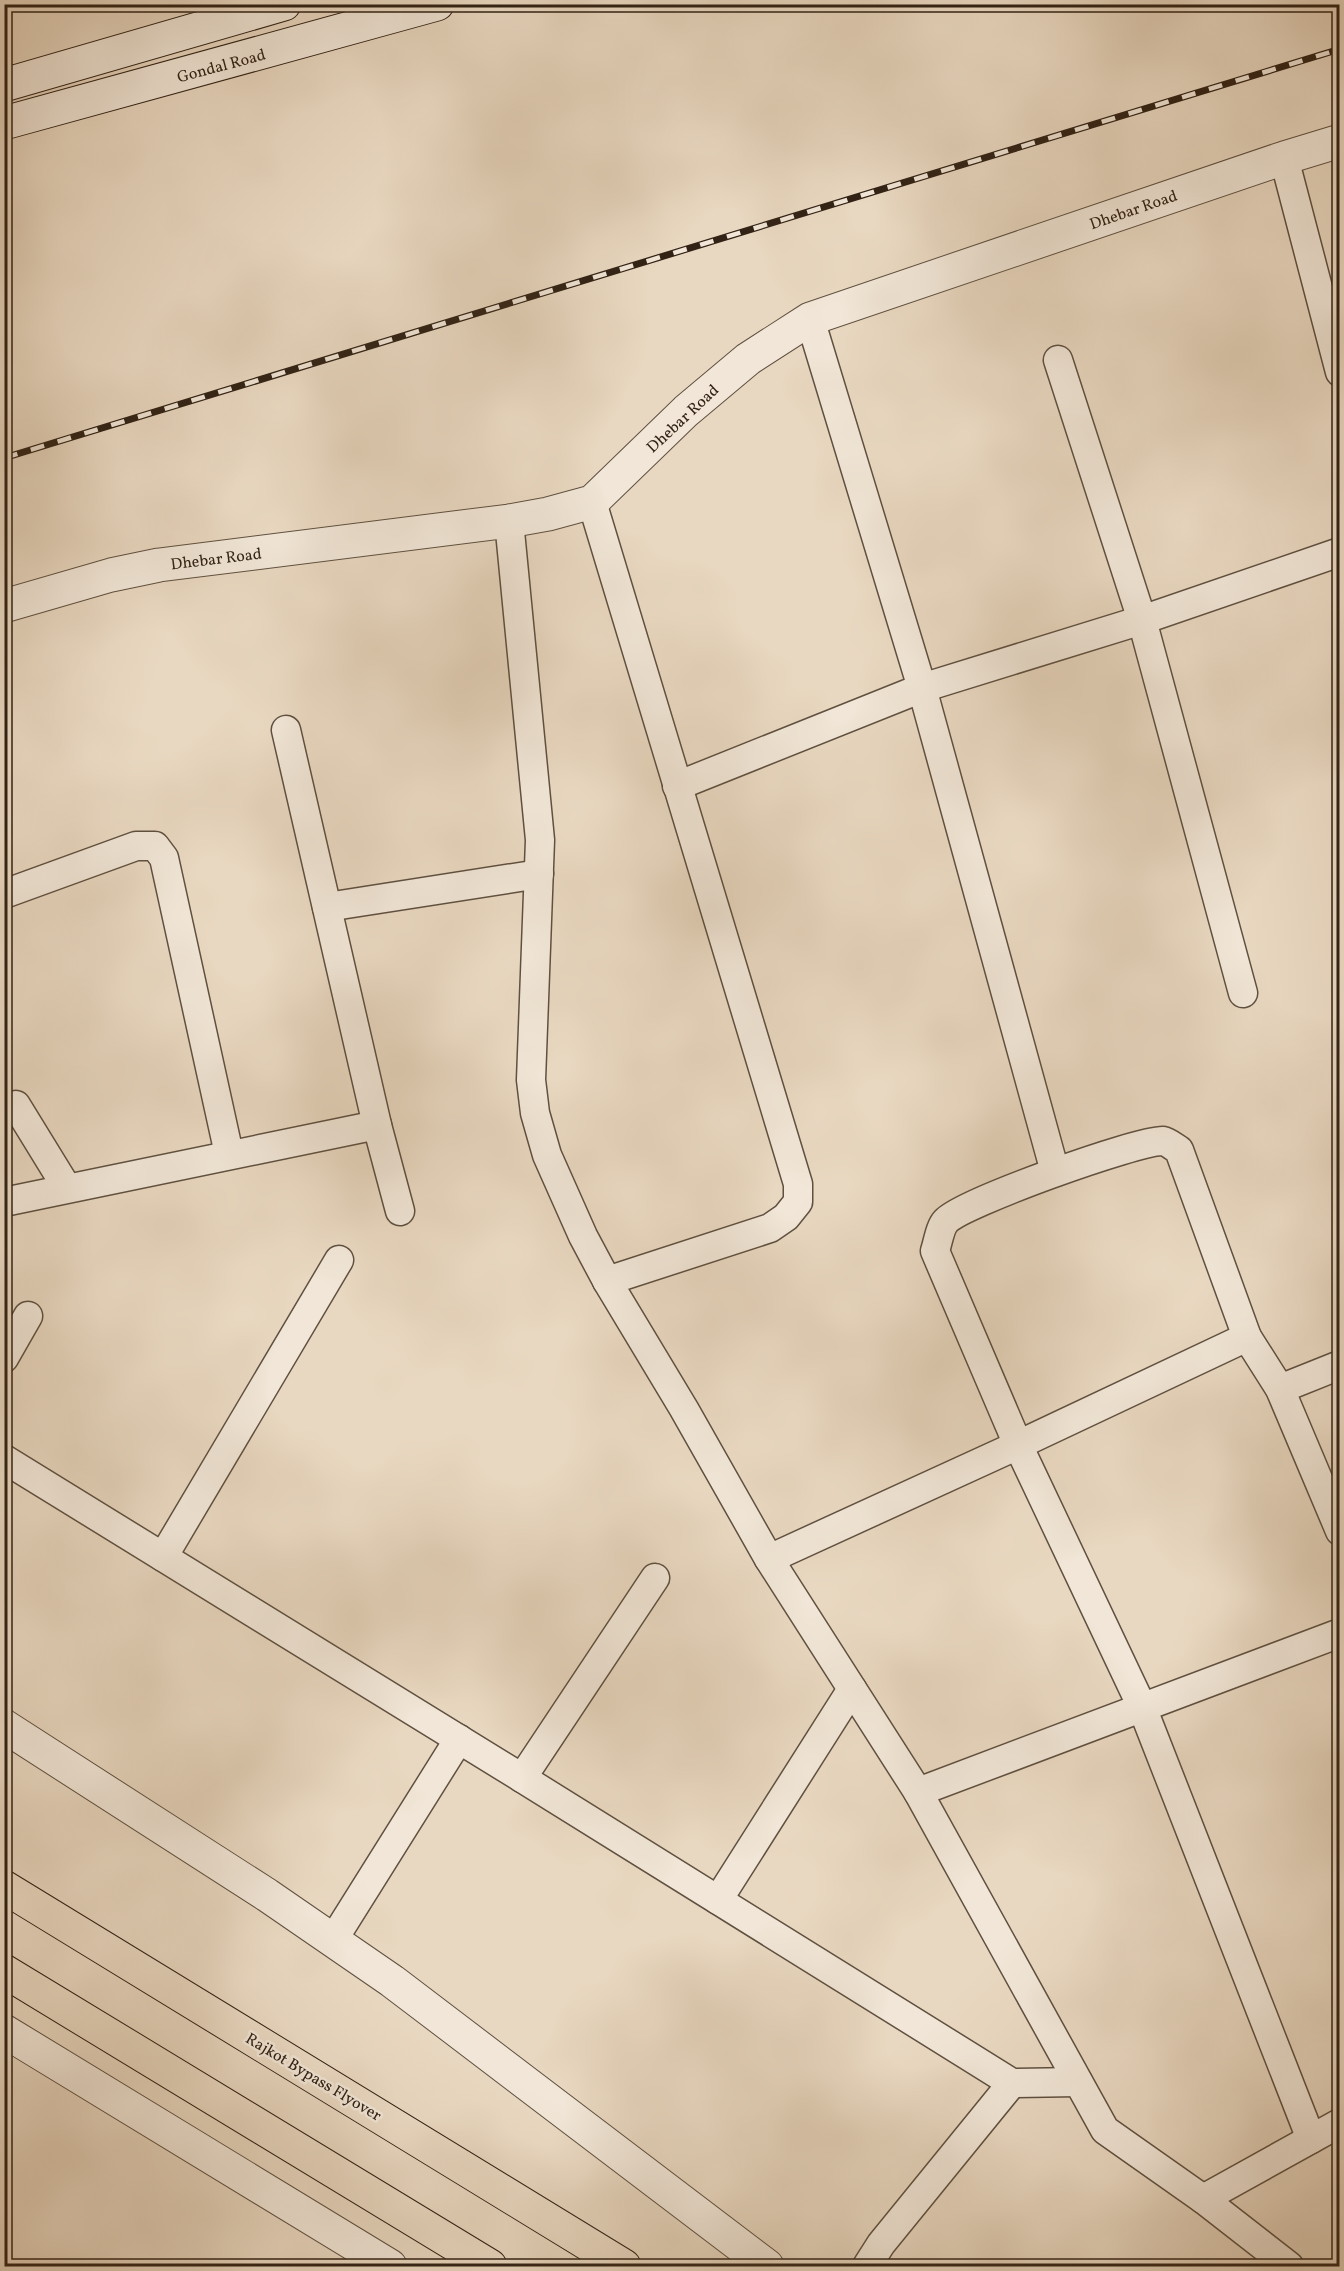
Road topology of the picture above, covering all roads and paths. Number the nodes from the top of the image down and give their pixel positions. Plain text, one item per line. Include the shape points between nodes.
1 (284, 4) edge
2 (437, 4) edge
3 (365, 14) edge
4 (4, 85) edge
5 (4, 123) edge
6 (1340, 141) edge
7 (1284, 158) junction
8 (810, 319) junction
9 (1058, 360) dead end
10 (1340, 372) edge
11 (592, 502) junction
12 (509, 521) junction
13 (1340, 552) edge
14 (4, 606) edge
15 (1142, 620) junction
16 (921, 688) junction
17 (286, 730) dead end
18 (677, 786) junction
19 (539, 874) junction
20 (4, 894) edge
21 (327, 907) junction
22 (1243, 993) dead end
23 (16, 1105) dead end
24 (377, 1125) junction
25 (229, 1154) junction
26 (1055, 1172) junction
27 (67, 1188) junction
28 (4, 1202) edge
29 (400, 1211) dead end
30 (339, 1260) dead end
31 (606, 1281) junction
32 (28, 1316) dead end
33 (1247, 1337) junction
34 (4, 1358) edge
35 (1340, 1365) edge
36 (1280, 1389) junction
37 (1018, 1445) junction
38 (4, 1459) edge
39 (1340, 1531) edge
40 (163, 1557) junction
41 (769, 1559) junction
42 (655, 1578) dead end
43 (1340, 1632) edge
44 (852, 1689) junction
45 (1142, 1707) junction
46 (4, 1726) edge
47 (459, 1739) junction
48 (522, 1778) junction
49 (918, 1792) junction
50 (4, 1887) edge
51 (718, 1900) junction
52 (333, 1940) junction
53 (4, 1971) edge
54 (4, 2031) edge
55 (1078, 2082) junction
56 (1012, 2083) junction
57 (1340, 2123) edge
58 (1311, 2139) junction
59 (1203, 2199) junction
60 (390, 2266) edge
61 (490, 2266) edge
62 (624, 2266) edge
63 (767, 2266) edge
64 (867, 2266) edge
65 (1289, 2266) edge

1 - 4 street
2 - 3 street, Gondal Road
3 - 5 street, Gondal Road
6 - 7 street, Dhebar Road
7 - 8 street, Dhebar Road
7 - 10 street
8 - 11 street, Dhebar Road via 748,358 686,411
8 - 16 street
9 - 15 street
11 - 12 street, Dhebar Road
11 - 18 street
12 - 14 street, Dhebar Road via 159,565
12 - 19 street via 538,812
13 - 15 street
15 - 16 street
15 - 22 street
16 - 18 street
16 - 26 street
17 - 21 street
18 - 31 street via 798,1184 798,1202 770,1228
19 - 21 street
19 - 31 street via 531,1062 535,1113 547,1155
20 - 25 street via 136,846 155,846 164,858 178,914
21 - 24 street
23 - 27 street
24 - 25 street
24 - 29 street
25 - 27 street
26 - 33 street via 1164,1141 1179,1150
26 - 37 street via 962,1209 945,1221 935,1251
27 - 28 street
30 - 40 street
31 - 41 street
32 - 34 street
33 - 36 street
33 - 37 street
35 - 36 street
36 - 39 street
37 - 41 street
37 - 45 street
38 - 40 street
40 - 47 street
41 - 44 street
42 - 48 street
43 - 45 street
44 - 49 street
44 - 51 street
45 - 49 street
45 - 58 street
46 - 52 street
47 - 48 street
47 - 52 street
48 - 51 street
49 - 55 street
50 - 62 highway, Rajkot Bypass Flyover
51 - 56 street
52 - 63 street
53 - 61 highway
54 - 60 street
55 - 56 street
55 - 59 street via 1105,2130
56 - 64 street
57 - 58 street
58 - 59 street
59 - 65 street

